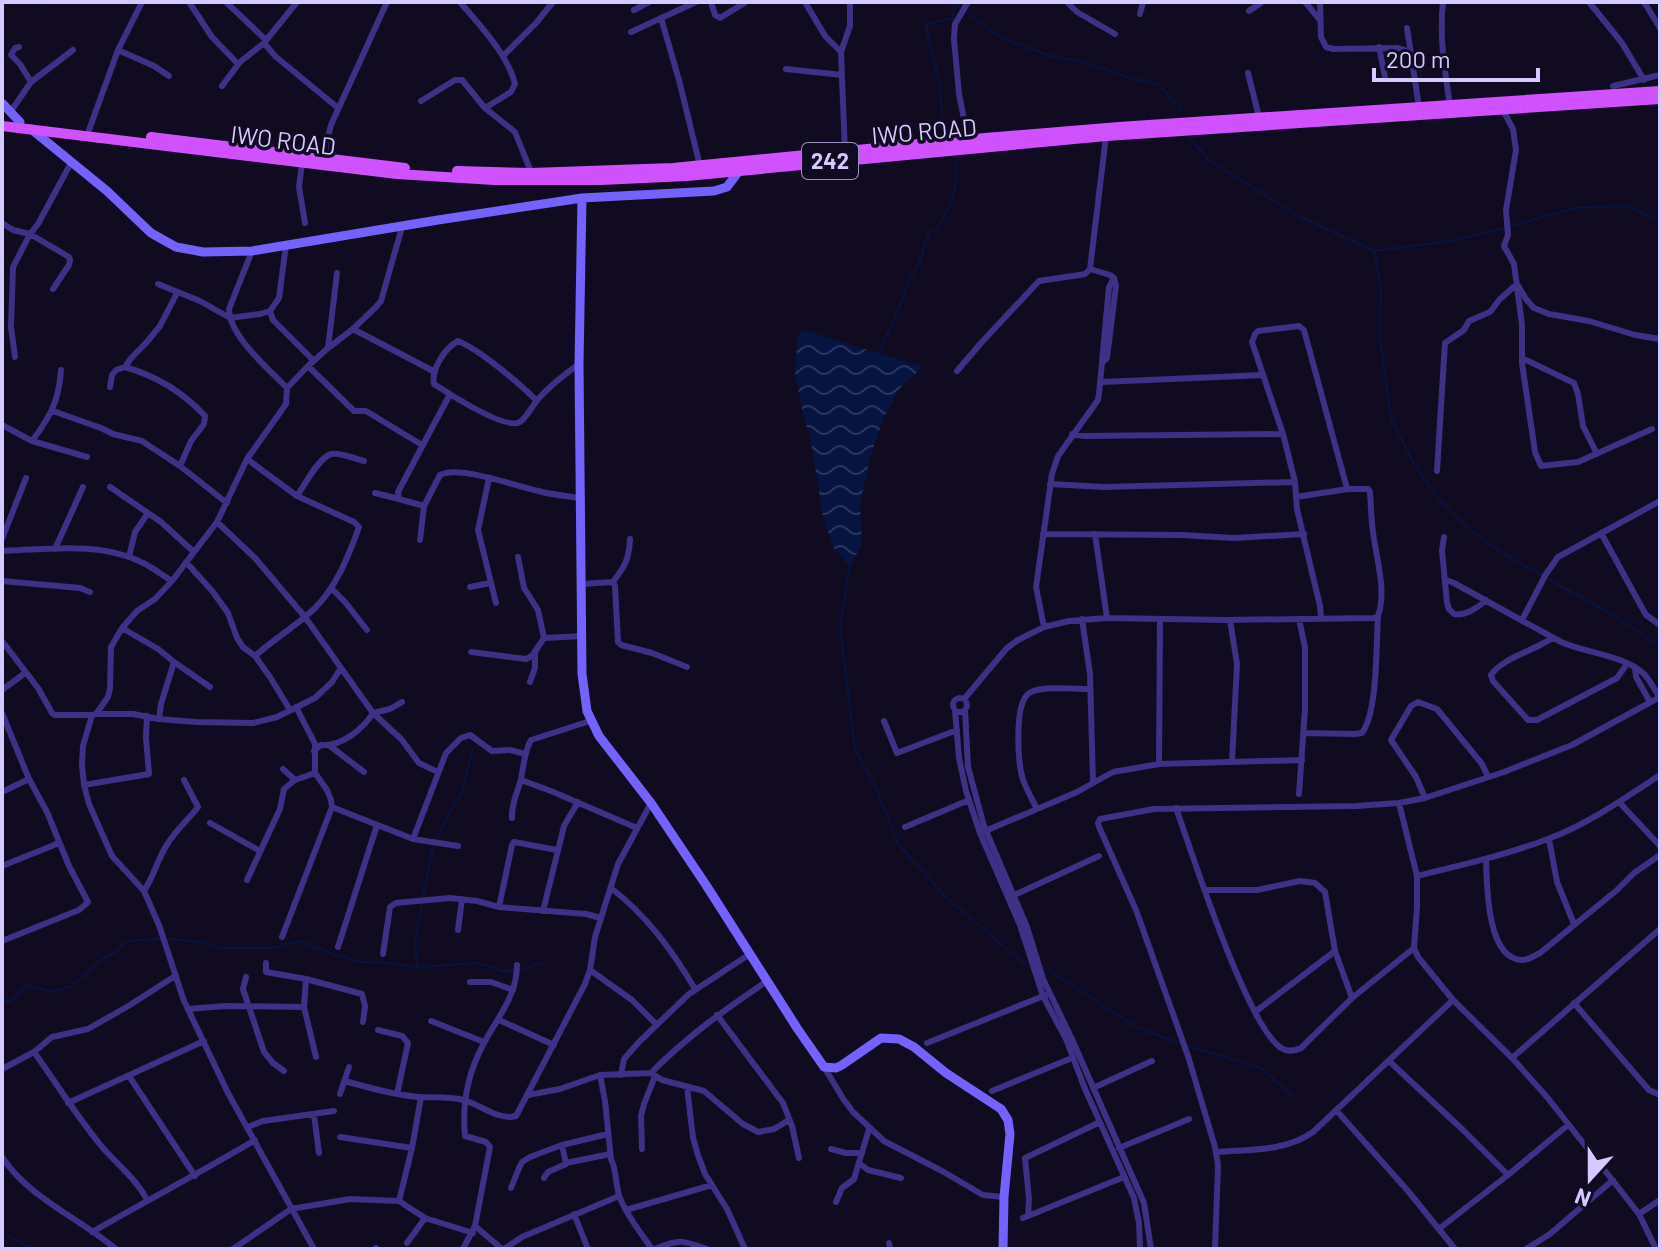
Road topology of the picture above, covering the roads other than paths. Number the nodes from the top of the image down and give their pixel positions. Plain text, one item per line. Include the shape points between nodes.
1 (142, 2) edge
2 (189, 2) edge
3 (226, 2) edge
4 (297, 2) edge
5 (387, 2) edge
6 (460, 2) edge
7 (541, 2) edge
8 (649, 2) edge
9 (675, 2) edge
10 (696, 2) edge
11 (711, 2) edge
12 (746, 2) edge
13 (805, 2) edge
14 (850, 2) edge
15 (968, 2) edge
16 (1067, 2) edge
17 (1143, 2) edge
18 (1262, 2) edge
19 (1305, 2) edge
20 (1320, 2) edge
21 (1443, 2) edge
22 (1589, 2) edge
23 (1644, 2) edge
24 (551, 5) edge
25 (634, 10) dead end
26 (679, 10) junction
27 (1249, 11) dead end
28 (1140, 14) dead end
29 (661, 18) junction
30 (1320, 20) junction
31 (1407, 28) dead end
32 (1660, 28) edge
33 (631, 32) dead end
34 (1115, 34) dead end
35 (265, 42) junction
36 (19, 47) dead end
37 (1379, 47) junction
38 (73, 50) dead end
39 (118, 50) junction
40 (841, 52) junction
41 (1411, 52) junction
42 (503, 56) junction
43 (238, 64) junction
44 (786, 69) dead end
45 (1248, 73) dead end
46 (842, 75) junction
47 (1660, 75) edge
48 (169, 76) dead end
49 (1385, 77) dead end
50 (1644, 80) junction
51 (31, 82) junction
52 (222, 86) dead end
53 (1613, 86) dead end
54 (1660, 91) edge
55 (1660, 99) edge
56 (421, 101) dead end
57 (2, 103) edge
58 (1450, 106) junction
59 (1419, 107) junction
60 (338, 108) junction
61 (485, 108) junction
62 (1503, 110) junction
63 (11, 111) junction
64 (1376, 114) junction
65 (1259, 117) junction
66 (2, 119) edge
67 (20, 122) junction
68 (2, 126) edge
69 (31, 129) junction
70 (89, 130) junction
71 (1106, 136) junction
72 (968, 139) junction
73 (235, 151) junction
74 (845, 152) junction
75 (326, 158) junction
76 (72, 161) junction
77 (799, 161) junction
78 (302, 163) junction
79 (700, 166) junction
80 (739, 171) junction
81 (531, 173) junction
82 (582, 198) junction
83 (2, 223) edge
84 (305, 223) dead end
85 (402, 227) junction
86 (30, 234) junction
87 (286, 245) junction
88 (252, 251) junction
89 (4, 266) dead end
90 (13, 267) junction
91 (1090, 269) junction
92 (337, 273) dead end
93 (158, 284) dead end
94 (1517, 284) junction
95 (53, 289) dead end
96 (177, 293) junction
97 (270, 311) junction
98 (12, 317) junction
99 (2, 318) edge
100 (230, 318) junction
101 (353, 329) junction
102 (1660, 339) edge
103 (328, 348) junction
104 (15, 357) dead end
105 (1522, 358) junction
106 (311, 363) junction
107 (579, 364) junction
108 (125, 367) junction
109 (61, 370) dead end
110 (957, 371) dead end
111 (435, 372) junction
112 (1263, 375) junction
113 (1102, 382) junction
114 (110, 387) dead end
115 (287, 388) junction
116 (450, 394) junction
117 (537, 401) junction
118 (53, 411) junction
119 (2, 425) edge
120 (1652, 429) dead end
121 (1072, 434) junction
122 (1283, 434) junction
123 (32, 441) junction
124 (422, 445) junction
125 (1597, 454) junction
126 (87, 457) dead end
127 (247, 459) junction
128 (364, 461) dead end
129 (180, 466) junction
130 (1437, 471) dead end
131 (26, 478) dead end
132 (489, 478) junction
133 (1295, 482) junction
134 (1050, 484) junction
135 (83, 487) dead end
136 (110, 487) dead end
137 (1348, 489) junction
138 (375, 493) dead end
139 (297, 496) junction
140 (1296, 497) junction
141 (582, 498) junction
142 (399, 499) junction
143 (1660, 501) edge
144 (227, 503) junction
145 (424, 506) junction
146 (148, 513) junction
147 (217, 522) junction
148 (1601, 533) junction
149 (1043, 534) junction
150 (1095, 534) junction
151 (1304, 534) junction
152 (1444, 537) dead end
153 (2, 539) edge
154 (630, 539) dead end
155 (420, 540) dead end
156 (55, 549) junction
157 (2, 551) edge
158 (194, 552) junction
159 (129, 557) junction
160 (518, 557) dead end
161 (186, 562) junction
162 (1446, 580) junction
163 (2, 581) edge
164 (172, 581) junction
165 (613, 582) junction
166 (490, 583) junction
167 (582, 584) junction
168 (470, 587) dead end
169 (331, 588) junction
170 (90, 592) dead end
171 (1486, 600) junction
172 (496, 603) dead end
173 (1378, 616) junction
174 (305, 617) junction
175 (1321, 617) junction
176 (1107, 618) junction
177 (1082, 619) junction
178 (1160, 619) junction
179 (1299, 619) junction
180 (1230, 620) junction
181 (1522, 620) junction
182 (1660, 625) edge
183 (1044, 627) junction
184 (122, 628) junction
185 (367, 630) dead end
186 (582, 636) junction
187 (544, 638) junction
188 (1552, 638) junction
189 (2, 641) edge
190 (535, 650) junction
191 (471, 652) dead end
192 (255, 656) junction
193 (174, 662) junction
194 (1627, 664) junction
195 (687, 667) dead end
196 (341, 668) junction
197 (1635, 668) junction
198 (25, 673) junction
199 (530, 682) dead end
200 (1652, 685) junction
201 (210, 687) dead end
202 (1090, 689) junction
203 (2, 690) edge
204 (1644, 690) junction
205 (1660, 697) edge
206 (964, 699) junction
207 (402, 702) dead end
208 (1650, 702) junction
209 (293, 709) junction
210 (955, 710) junction
211 (965, 710) junction
212 (2, 713) edge
213 (373, 713) junction
214 (94, 715) junction
215 (147, 716) junction
216 (159, 719) junction
217 (590, 721) junction
218 (884, 721) dead end
219 (957, 730) junction
220 (1303, 733) junction
221 (330, 746) junction
222 (317, 747) junction
223 (525, 754) junction
224 (1302, 760) junction
225 (1232, 762) junction
226 (1159, 764) junction
227 (283, 769) dead end
228 (364, 772) dead end
229 (438, 772) junction
230 (315, 773) junction
231 (1660, 775) edge
232 (1488, 777) junction
233 (29, 779) junction
234 (184, 780) dead end
235 (295, 780) junction
236 (521, 780) junction
237 (1093, 782) junction
238 (84, 785) junction
239 (2, 792) edge
240 (1299, 794) dead end
241 (1425, 798) junction
242 (969, 800) junction
243 (578, 802) junction
244 (1619, 802) junction
245 (651, 803) junction
246 (1399, 803) junction
247 (332, 807) junction
248 (1176, 808) junction
249 (1037, 809) junction
250 (512, 818) dead end
251 (210, 823) dead end
252 (377, 825) junction
253 (905, 827) dead end
254 (637, 828) junction
255 (983, 832) junction
256 (413, 839) junction
257 (1549, 839) junction
258 (59, 843) junction
259 (458, 846) dead end
260 (1660, 846) edge
261 (557, 850) junction
262 (260, 851) junction
263 (1660, 855) edge
264 (1099, 856) dead end
265 (1486, 859) junction
266 (2, 866) edge
267 (1417, 876) junction
268 (247, 880) dead end
269 (611, 888) junction
270 (1205, 890) junction
271 (144, 891) junction
272 (1011, 897) junction
273 (462, 899) junction
274 (499, 907) junction
275 (543, 911) junction
276 (601, 918) junction
277 (1574, 924) junction
278 (458, 930) dead end
279 (1659, 933) edge
280 (282, 937) dead end
281 (2, 941) edge
282 (338, 947) dead end
283 (1414, 948) junction
284 (1335, 951) junction
285 (383, 954) dead end
286 (750, 954) junction
287 (266, 963) dead end
288 (517, 965) dead end
289 (590, 970) junction
290 (175, 976) junction
291 (246, 977) dead end
292 (306, 979) junction
293 (767, 981) junction
294 (470, 982) dead end
295 (695, 989) junction
296 (513, 990) junction
297 (1046, 994) junction
298 (1352, 998) junction
299 (1453, 1000) junction
300 (1574, 1003) junction
301 (250, 1007) junction
302 (304, 1007) junction
303 (188, 1009) junction
304 (1255, 1012) junction
305 (717, 1015) junction
306 (499, 1020) junction
307 (431, 1021) dead end
308 (363, 1022) dead end
309 (657, 1025) junction
310 (378, 1030) dead end
311 (204, 1041) junction
312 (484, 1042) junction
313 (927, 1043) dead end
314 (554, 1045) junction
315 (34, 1052) junction
316 (316, 1057) dead end
317 (1072, 1058) junction
318 (1512, 1058) junction
319 (1152, 1061) dead end
320 (1389, 1061) junction
321 (349, 1067) dead end
322 (824, 1067) junction
323 (2, 1069) edge
324 (284, 1071) dead end
325 (653, 1074) junction
326 (600, 1075) junction
327 (621, 1075) junction
328 (129, 1076) junction
329 (345, 1081) junction
330 (687, 1087) junction
331 (1093, 1088) junction
332 (992, 1091) dead end
333 (340, 1094) dead end
334 (397, 1094) junction
335 (528, 1095) junction
336 (1660, 1095) edge
337 (421, 1097) junction
338 (466, 1100) junction
339 (70, 1107) junction
340 (1336, 1110) junction
341 (334, 1111) dead end
342 (314, 1115) junction
343 (1189, 1119) dead end
344 (789, 1120) junction
345 (1100, 1122) junction
346 (1568, 1125) junction
347 (248, 1127) junction
348 (869, 1129) junction
349 (608, 1134) junction
350 (340, 1137) dead end
351 (255, 1140) junction
352 (562, 1145) junction
353 (412, 1148) junction
354 (1119, 1148) junction
355 (642, 1149) dead end
356 (831, 1149) dead end
357 (1217, 1152) junction
358 (319, 1153) dead end
359 (862, 1153) junction
360 (610, 1154) junction
361 (2, 1157) edge
362 (799, 1158) dead end
363 (566, 1163) junction
364 (859, 1163) junction
365 (1508, 1175) junction
366 (195, 1176) junction
367 (1124, 1177) junction
368 (544, 1178) dead end
369 (901, 1178) dead end
370 (1613, 1180) junction
371 (712, 1185) junction
372 (511, 1188) dead end
373 (619, 1196) junction
374 (1004, 1197) junction
375 (147, 1200) junction
376 (1660, 1200) edge
377 (399, 1201) junction
378 (836, 1202) dead end
379 (291, 1209) junction
380 (626, 1210) junction
381 (574, 1214) junction
382 (1639, 1214) junction
383 (425, 1218) junction
384 (1440, 1228) junction
385 (474, 1229) junction
386 (92, 1232) junction
387 (407, 1243) dead end
388 (116, 1249) edge
389 (233, 1249) edge
390 (314, 1249) edge
391 (463, 1249) edge
392 (503, 1249) edge
393 (588, 1249) edge
394 (654, 1249) edge
395 (707, 1249) edge
396 (745, 1249) edge
397 (1003, 1249) edge
398 (1140, 1249) edge
399 (1151, 1249) edge
400 (1215, 1249) edge
401 (1455, 1249) edge
402 (1526, 1249) edge
403 (1656, 1249) edge

1 - 39 street
2 - 43 street
3 - 35 street
4 - 35 street
5 - 60 street
6 - 42 street
7 - 24 street
8 - 25 street
9 - 26 street
10 - 26 street
11 - 12 street via 720,18
13 - 40 street
14 - 40 street via 850,26
15 - 72 street via 955,24 954,39
16 - 34 street
17 - 28 street
18 - 27 street
19 - 30 street
20 - 30 street
21 - 58 street
22 - 50 street
23 - 32 street
24 - 42 street
26 - 29 street
29 - 33 street
29 - 79 street
30 - 37 street via 1326,47
31 - 41 street
35 - 43 street
35 - 60 street
36 - 51 street via 11,55
37 - 41 street
37 - 49 street
38 - 51 street
39 - 48 street
39 - 70 street
40 - 46 street
41 - 59 street
42 - 61 street via 514,87
43 - 52 street
44 - 46 street
45 - 65 street
46 - 74 street
47 - 50 street
50 - 53 street
51 - 63 street
54 - 58 main road, IWO ROAD
55 - 62 main road, IWO ROAD / 242
56 - 61 street via 459,79
57 - 63 street
58 - 59 main road, IWO ROAD
59 - 64 main road, IWO ROAD
60 - 75 street
61 - 81 street via 515,132
62 - 64 main road, IWO ROAD / 242
62 - 94 street via 1516,150 1504,246
63 - 67 street
64 - 65 main road, IWO ROAD
64 - 71 main road, IWO ROAD / 242
65 - 72 main road, IWO ROAD
66 - 67 main road, IWO ROAD
67 - 70 main road, IWO ROAD
68 - 69 main road, IWO ROAD / 242
69 - 73 main road, IWO ROAD / 242
69 - 76 street
70 - 73 main road, IWO ROAD
71 - 77 main road, IWO ROAD / 242
71 - 91 street
72 - 74 main road, IWO ROAD
73 - 75 main road, IWO ROAD
73 - 78 main road, IWO ROAD / 242
74 - 77 main road, IWO ROAD
75 - 81 main road, IWO ROAD via 443,171
76 - 86 street
76 - 88 street via 163,241 188,250
77 - 79 main road, IWO ROAD
77 - 80 main road, IWO ROAD / 242
78 - 80 main road, IWO ROAD / 242 via 444,178 545,181
78 - 84 street via 299,187
79 - 81 main road, IWO ROAD
80 - 82 street via 727,187 714,191
82 - 85 street
82 - 107 street
83 - 86 street
85 - 87 street
85 - 101 street via 381,301
86 - 90 street
86 - 95 street via 70,260
87 - 88 street
87 - 97 street via 279,298
88 - 100 street
89 - 90 street
90 - 98 street
91 - 110 street via 1039,281
91 - 113 street via 1110,275 1116,286
92 - 103 street
93 - 96 street
94 - 102 street via 1534,308 1549,314
94 - 105 street
94 - 130 street via 1490,312 1469,321 1445,343
96 - 100 street
96 - 108 street via 160,326
97 - 100 street
97 - 106 street
98 - 99 street
98 - 104 street
100 - 115 street
101 - 103 street
101 - 111 street
103 - 106 street
105 - 125 street via 1574,383 1583,426
105 - 125 street via 1541,466
106 - 115 street
106 - 124 street via 354,411 366,411
107 - 117 street
107 - 141 street
108 - 114 street via 112,375
108 - 129 street via 165,383 205,416
109 - 118 street
111 - 116 street via 434,384
111 - 117 street via 458,341
112 - 113 street
112 - 122 street
112 - 137 street via 1252,342 1255,334 1299,326 1304,330
113 - 121 street via 1098,400
115 - 127 street via 286,404
116 - 117 street via 512,424
116 - 124 street
118 - 123 street
118 - 129 street via 142,441
119 - 123 street
120 - 125 street
121 - 122 street
121 - 134 street
122 - 133 street
123 - 126 street
124 - 142 street
127 - 139 street
127 - 144 street
128 - 139 street via 326,457
129 - 144 street
131 - 153 street
132 - 141 street
132 - 145 street via 445,472
132 - 166 street via 478,530
133 - 134 street
133 - 140 street
134 - 149 street
135 - 156 street
136 - 146 street
137 - 140 street
137 - 173 street via 1370,492 1380,571
138 - 142 street
139 - 169 street via 359,525
140 - 151 street
141 - 167 street
142 - 145 street
143 - 148 street
144 - 147 street
145 - 155 street
146 - 158 street
146 - 159 street via 135,532
147 - 158 street
147 - 174 street
148 - 181 street via 1558,557
148 - 182 street via 1646,615
149 - 150 street
149 - 183 street via 1036,587
150 - 151 street
150 - 176 street
151 - 175 street
152 - 162 street
154 - 165 street via 627,562
156 - 157 street
156 - 159 street
158 - 161 street
159 - 164 street
160 - 187 street
161 - 164 street
161 - 192 street via 228,613 243,647
162 - 171 street
162 - 171 street via 1447,603 1454,614 1464,614
163 - 170 street
164 - 184 street
165 - 167 street
165 - 195 street via 618,642
166 - 168 street
166 - 172 street
167 - 186 street
169 - 174 street
169 - 185 street
171 - 181 street
173 - 175 street
173 - 220 street via 1366,728 1355,734
174 - 192 street
174 - 196 street
175 - 179 street
176 - 177 street
176 - 178 street
177 - 183 street
177 - 202 street
178 - 180 street
178 - 226 street
179 - 180 street
179 - 220 street via 1305,647
180 - 225 street via 1237,664
181 - 188 street
183 - 206 street via 1007,648
184 - 193 street
184 - 214 street via 111,647 108,697
186 - 187 street
186 - 217 street via 582,686
187 - 190 street
188 - 194 street
188 - 194 street via 1491,675 1528,720 1617,678
189 - 198 street
190 - 191 street via 526,659
190 - 199 street
192 - 209 street
193 - 201 street
193 - 216 street
194 - 197 street
196 - 209 street via 315,698
196 - 213 street
197 - 200 street
197 - 204 street
198 - 203 street
198 - 214 street via 55,715
200 - 204 street
200 - 205 street
202 - 237 street
202 - 249 street via 1045,689 1025,697 1019,715 1020,759
204 - 208 street
205 - 208 street
206 - 210 street via 956,699
206 - 211 street
207 - 213 street
208 - 232 street via 1572,745
209 - 216 street via 249,724
209 - 222 street
210 - 211 street
210 - 219 street
211 - 255 street via 968,767
212 - 233 street
213 - 221 street via 362,727
213 - 229 street via 419,763
214 - 215 street
214 - 238 street via 83,746
215 - 216 street
215 - 238 street via 149,774
217 - 223 street via 536,737
217 - 245 street
218 - 219 street via 897,753
219 - 242 street
220 - 224 street
221 - 222 street
221 - 228 street
222 - 230 street
223 - 229 street via 495,752 466,735 449,748
223 - 236 street
224 - 225 street
224 - 240 street
225 - 226 street
226 - 237 street via 1113,772
227 - 235 street
229 - 256 street
230 - 235 street
230 - 247 street
231 - 244 street
232 - 241 street
232 - 241 street via 1437,709 1418,702 1391,740
233 - 239 street
233 - 258 street
234 - 271 street via 198,807 169,841
235 - 262 street via 284,789
236 - 243 street
236 - 250 street
237 - 249 street
238 - 271 street via 112,856
241 - 246 street
242 - 253 street
242 - 255 street
243 - 254 street
243 - 261 street
244 - 257 street
244 - 260 street
245 - 254 street
245 - 286 street
246 - 248 street
246 - 267 street
247 - 252 street
247 - 280 street
248 - 270 street
248 - 357 street via 1106,817 1098,823 1141,923
249 - 255 street
251 - 262 street
252 - 256 street
252 - 282 street
254 - 269 street
255 - 272 street
256 - 259 street
257 - 265 street
257 - 277 street via 1557,882
258 - 266 street
258 - 281 street via 86,906
261 - 274 street via 514,842
261 - 275 street
262 - 268 street
263 - 277 street
264 - 272 street
265 - 267 street
265 - 277 street via 1489,916 1509,954 1527,960
267 - 283 street
269 - 276 street
269 - 295 street via 639,911
270 - 284 street via 1315,883 1325,892
270 - 304 street
271 - 290 street
272 - 297 street
273 - 274 street
273 - 278 street
273 - 285 street via 423,899 390,907
274 - 275 street
275 - 276 street
276 - 289 street
279 - 300 street
283 - 298 street
283 - 299 street
284 - 298 street
284 - 304 street
286 - 293 street
286 - 295 street
287 - 292 street via 266,972
288 - 296 street
289 - 309 street
289 - 314 street
290 - 303 street
290 - 315 street via 88,1029 52,1037
291 - 301 street via 243,989
292 - 302 street
292 - 308 street via 362,994
293 - 305 street
293 - 322 street
294 - 296 street
295 - 309 street
296 - 306 street
297 - 313 street
297 - 317 street
297 - 331 street
298 - 304 street via 1294,1051 1279,1047
299 - 318 street
299 - 320 street
300 - 318 street
300 - 336 street via 1649,1090
301 - 302 street
301 - 303 street
301 - 324 street via 264,1052
302 - 316 street
303 - 311 street
305 - 325 street via 673,1050
305 - 344 street via 783,1103
306 - 312 street
306 - 314 street
307 - 312 street
309 - 327 street via 624,1059
310 - 334 street via 402,1036 408,1043
311 - 328 street
311 - 347 street
312 - 338 street via 469,1074
314 - 335 street
315 - 323 street
315 - 339 street
317 - 332 street
317 - 345 street
318 - 346 street
319 - 331 street
320 - 340 street
320 - 365 street
321 - 329 street
322 - 348 street
322 - 374 street via 836,1068 875,1041 893,1038 995,1104 1010,1128
325 - 327 street
325 - 330 street
325 - 355 street via 641,1116
326 - 327 street
326 - 335 street
326 - 349 street
328 - 339 street
328 - 366 street
329 - 333 street
329 - 334 street
330 - 344 street via 704,1091 758,1132
330 - 371 street via 693,1138
331 - 354 street
334 - 337 street
335 - 338 street via 512,1118
337 - 338 street
337 - 353 street
338 - 385 street via 465,1136 490,1147
339 - 375 street
340 - 357 street via 1290,1145
340 - 384 street
341 - 342 street
342 - 347 street
342 - 358 street
343 - 354 street
344 - 362 street
345 - 367 street
345 - 367 street via 1025,1158 1026,1217
346 - 365 street
346 - 370 street
347 - 351 street
348 - 359 street
348 - 374 street via 983,1195
349 - 352 street
349 - 360 street
350 - 353 street
351 - 366 street
351 - 379 street
352 - 363 street
352 - 372 street via 522,1162
353 - 377 street
354 - 399 street via 1144,1203
356 - 359 street
357 - 400 street
359 - 364 street
360 - 363 street
360 - 373 street
361 - 386 street via 31,1189
363 - 368 street
364 - 369 street
364 - 378 street
365 - 384 street
366 - 375 street
367 - 398 street via 1136,1207
370 - 382 street
370 - 402 street
371 - 380 street
371 - 396 street
373 - 380 street
373 - 381 street
374 - 397 street
375 - 386 street
376 - 382 street
377 - 379 street via 350,1199
377 - 383 street
379 - 389 street
379 - 390 street
380 - 394 street
381 - 392 street
381 - 393 street
382 - 403 street
383 - 385 street
383 - 387 street
384 - 401 street
385 - 391 street
385 - 392 street
386 - 388 street
394 - 395 street via 681,1241

